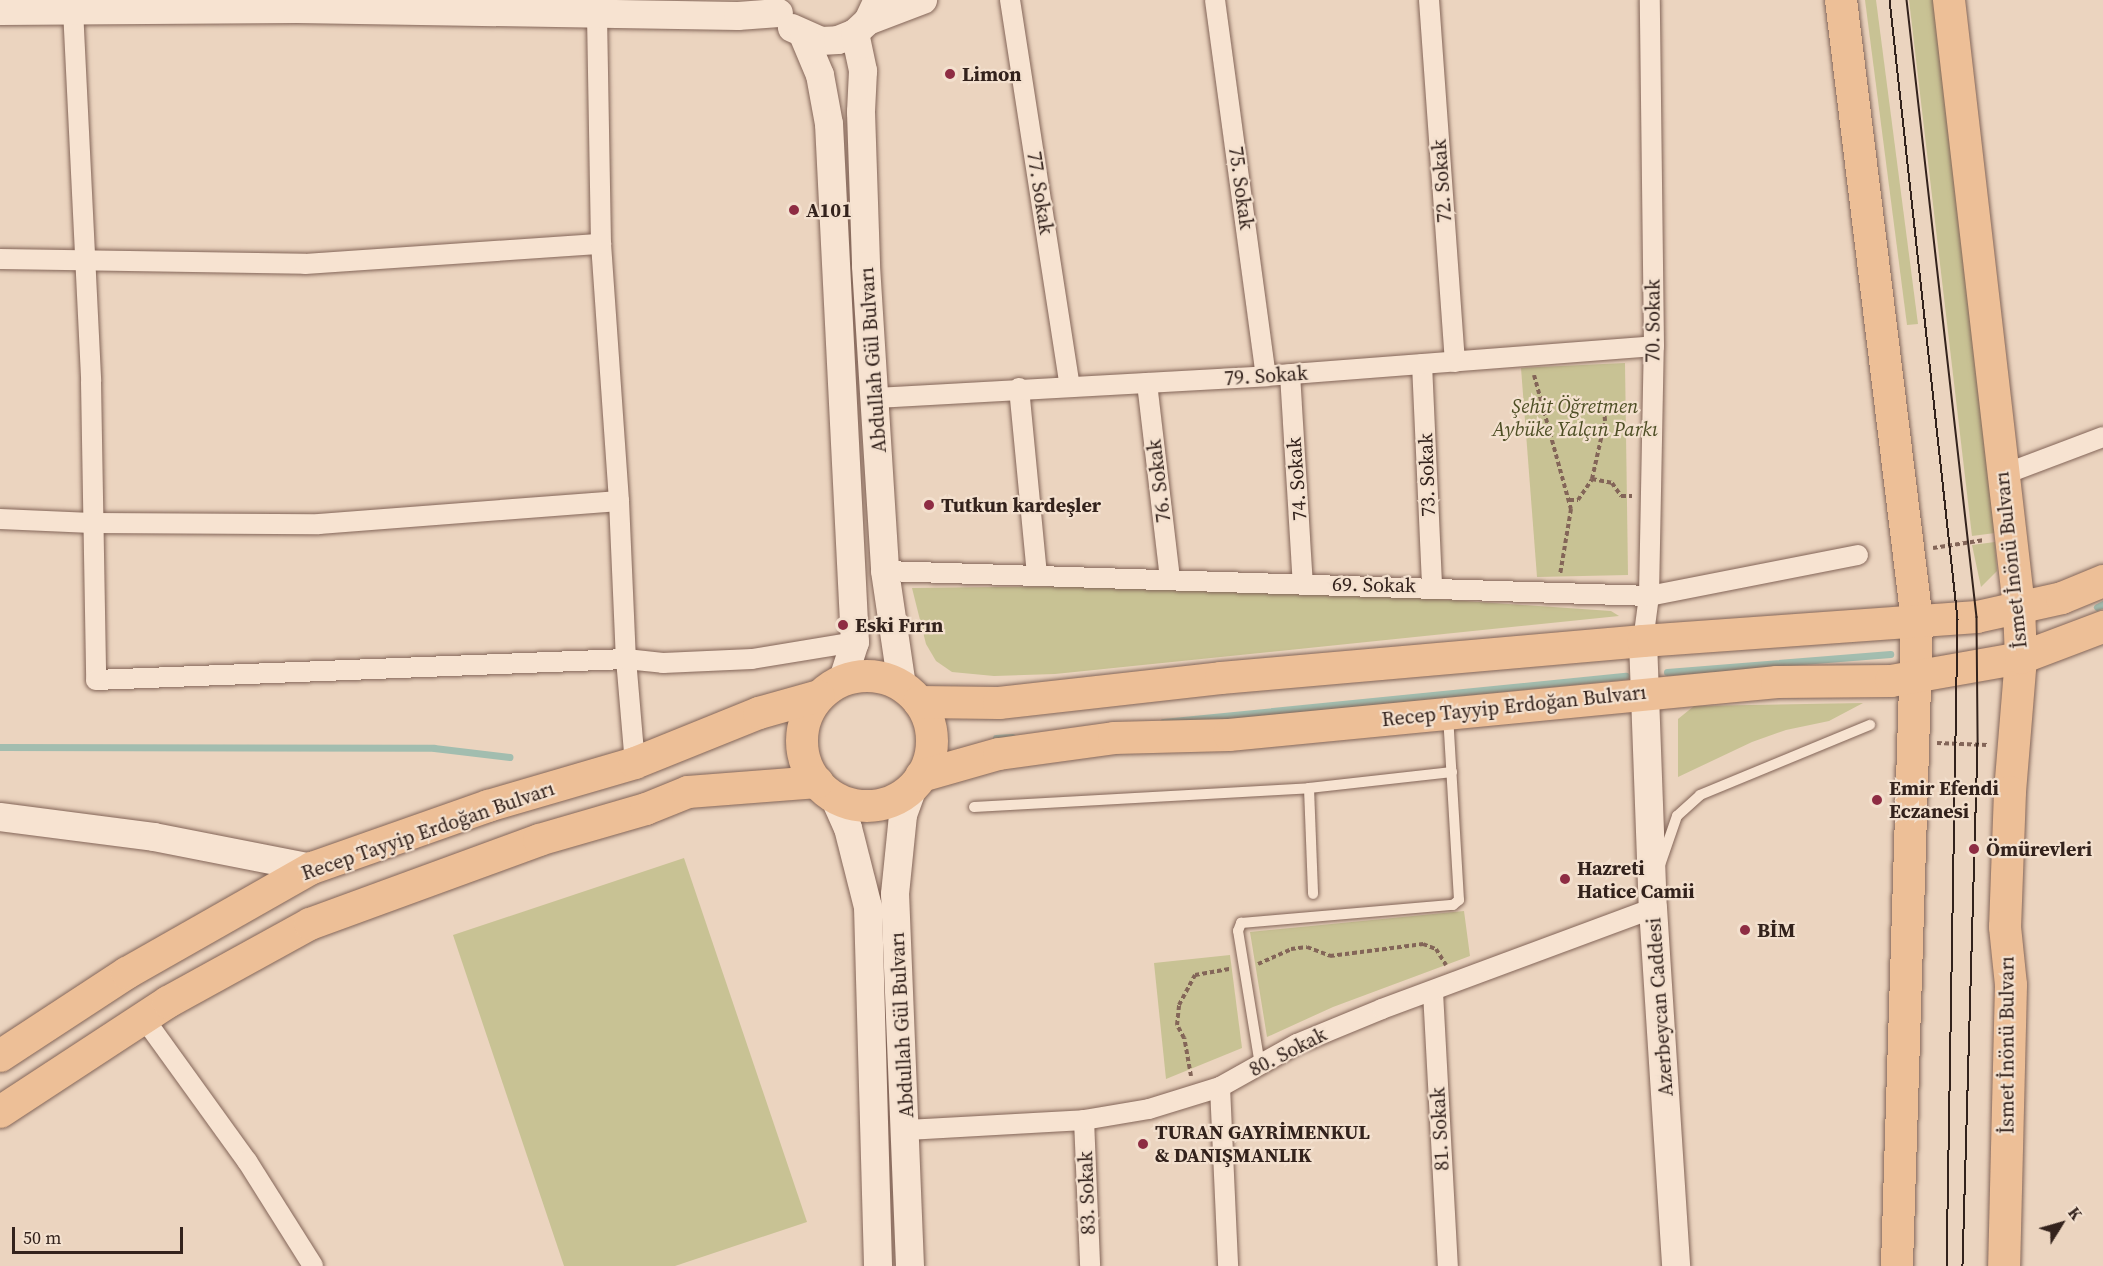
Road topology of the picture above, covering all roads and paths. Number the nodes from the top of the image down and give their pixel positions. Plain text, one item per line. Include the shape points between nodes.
1 (923, 0) edge
2 (1010, 0) edge
3 (1215, 0) edge
4 (1429, 0) edge
5 (1650, 0) edge
6 (1841, 0) edge
7 (1949, 0) edge
8 (776, 6) edge
9 (73, 9) junction
10 (0, 11) edge
11 (597, 13) junction
12 (867, 18) edge
13 (804, 37) junction
14 (601, 244) junction
15 (0, 259) edge
16 (83, 260) junction
17 (1654, 346) junction
18 (1529, 358) junction
19 (1455, 362) junction
20 (1422, 364) junction
21 (1290, 374) junction
22 (1266, 376) junction
23 (1147, 382) junction
24 (1070, 386) junction
25 (1019, 388) junction
26 (877, 398) junction
27 (1604, 407) dead end
28 (2103, 437) edge
29 (2002, 476) junction
30 (1592, 479) junction
31 (1621, 496) dead end
32 (1569, 500) junction
33 (619, 501) junction
34 (0, 519) edge
35 (92, 524) junction
36 (2009, 535) junction
37 (1858, 555) dead end
38 (885, 571) junction
39 (1913, 571) junction
40 (1037, 574) junction
41 (1170, 579) junction
42 (2103, 580) edge
43 (1303, 584) junction
44 (1431, 586) junction
45 (1556, 593) junction
46 (1649, 596) junction
47 (2019, 607) junction
48 (1917, 621) junction
49 (2103, 627) edge
50 (1643, 641) junction
51 (855, 642) junction
52 (2021, 658) junction
53 (626, 659) junction
54 (1914, 677) junction
55 (831, 688) junction
56 (1645, 693) junction
57 (911, 694) junction
58 (1448, 713) junction
59 (1870, 725) dead end
60 (1990, 735) dead end
61 (1912, 742) junction
62 (635, 763) junction
63 (1452, 772) junction
64 (917, 781) junction
65 (1309, 788) junction
66 (826, 790) junction
67 (974, 807) dead end
68 (0, 817) edge
69 (312, 868) junction
70 (1313, 894) dead end
71 (1653, 895) junction
72 (1244, 966) junction
73 (1455, 983) junction
74 (1433, 992) junction
75 (143, 1017) junction
76 (0, 1056) edge
77 (1260, 1065) junction
78 (1220, 1087) junction
79 (1197, 1094) junction
80 (0, 1112) edge
81 (1084, 1120) junction
82 (908, 1130) junction
83 (872, 1264) edge
84 (313, 1266) edge
85 (910, 1266) edge
86 (1090, 1266) edge
87 (1228, 1266) edge
88 (1448, 1266) edge
89 (1676, 1266) edge
90 (1897, 1266) edge
91 (2004, 1266) edge

1 - 12 main road
2 - 24 street, 77. Sokak
3 - 22 street, 75. Sokak
4 - 19 street, 72. Sokak
5 - 17 street, 70. Sokak
6 - 39 main road
7 - 29 main road, İsmet İnönü Bulvarı
8 - 11 main road via 738,16
8 - 13 main road
9 - 10 main road
9 - 11 main road
9 - 16 street
11 - 14 street
12 - 13 main road via 821,41
12 - 26 main road, Abdullah Gül Bulvarı via 861,112 866,266
13 - 51 main road, Abdullah Gül Bulvarı via 820,75 829,124
14 - 16 street via 304,264
14 - 33 street
15 - 16 street
16 - 35 street via 91,382
17 - 18 street, 79. Sokak
17 - 46 street, 70. Sokak
18 - 19 street, 79. Sokak
18 - 32 path
19 - 20 street, 79. Sokak
20 - 21 street, 79. Sokak
20 - 44 street, 73. Sokak
21 - 22 street, 79. Sokak
21 - 43 street, 74. Sokak
22 - 23 street, 79. Sokak
23 - 24 street, 79. Sokak
23 - 41 street, 76. Sokak
24 - 25 street, 79. Sokak
25 - 26 street, 79. Sokak
25 - 40 street
26 - 38 main road, Abdullah Gül Bulvarı
27 - 30 path via 1605,421
28 - 29 street
29 - 36 main road, İsmet İnönü Bulvarı
30 - 31 path via 1612,483
30 - 32 path via 1578,500
32 - 45 path via 1568,535
33 - 35 street via 319,524
33 - 53 street
34 - 35 street
35 - 53 street via 96,680
36 - 39 path via 1933,547 1936,569
36 - 47 main road, İsmet İnönü Bulvarı
37 - 46 street, 69. Sokak
38 - 40 street, 69. Sokak
38 - 57 main road, Abdullah Gül Bulvarı
39 - 48 main road
40 - 41 street, 69. Sokak
41 - 43 street, 69. Sokak
42 - 47 main road via 2062,598
43 - 44 street, 69. Sokak
44 - 45 street, 69. Sokak
45 - 46 street, 69. Sokak
46 - 50 street, 70. Sokak
47 - 48 main road via 1977,617
47 - 52 main road, İsmet İnönü Bulvarı
48 - 50 main road
48 - 54 main road
49 - 52 main road, Recep Tayyip Erdoğan Bulvarı
50 - 56 main road, Azerbeycan Caddesi
50 - 57 main road via 1221,678 999,703
51 - 53 street via 752,660 663,663
51 - 55 main road, Abdullah Gül Bulvarı
52 - 54 main road, Recep Tayyip Erdoğan Bulvarı
52 - 91 main road, İsmet İnönü Bulvarı via 2010,792 2005,927 2011,986
53 - 62 street
54 - 56 main road, Recep Tayyip Erdoğan Bulvarı
54 - 61 main road
55 - 57 main road via 873,676
55 - 62 main road, Recep Tayyip Erdoğan Bulvarı
55 - 66 main road via 810,708 802,735 806,764
56 - 58 main road, Recep Tayyip Erdoğan Bulvarı
56 - 71 main road, Azerbeycan Caddesi
57 - 64 main road via 932,736 930,757
58 - 63 lane
58 - 64 main road, Recep Tayyip Erdoğan Bulvarı via 1229,735 1114,738 999,754
59 - 71 lane via 1700,795 1677,816
60 - 61 path via 1990,745
61 - 90 main road
62 - 69 main road, Recep Tayyip Erdoğan Bulvarı via 488,806
63 - 65 lane
63 - 72 lane via 1459,900 1453,904 1242,923 1238,931
64 - 66 main road via 876,805 848,803
64 - 82 main road, Abdullah Gül Bulvarı via 903,815 895,894
65 - 67 lane
65 - 70 lane
66 - 75 main road via 688,792 646,809 539,840 310,924
66 - 83 main road, Abdullah Gül Bulvarı via 848,828 868,908
68 - 69 main road via 154,837
69 - 76 main road, Recep Tayyip Erdoğan Bulvarı via 127,973
71 - 73 street, 80. Sokak
71 - 89 main road, Azerbeycan Caddesi
72 - 73 path via 1264,963 1281,950 1307,947 1330,956 1423,944 1436,949
72 - 77 lane
72 - 79 path via 1195,975 1179,1005 1177,1025 1184,1038
73 - 74 street, 80. Sokak
74 - 77 street, 80. Sokak via 1371,1013
74 - 88 street, 81. Sokak
75 - 80 main road
75 - 84 street via 247,1161
77 - 78 street, 80. Sokak
78 - 79 street, 80. Sokak
78 - 87 street
79 - 81 street, 80. Sokak via 1149,1109
81 - 82 street, 80. Sokak
81 - 86 street, 83. Sokak
82 - 85 main road, Abdullah Gül Bulvarı

